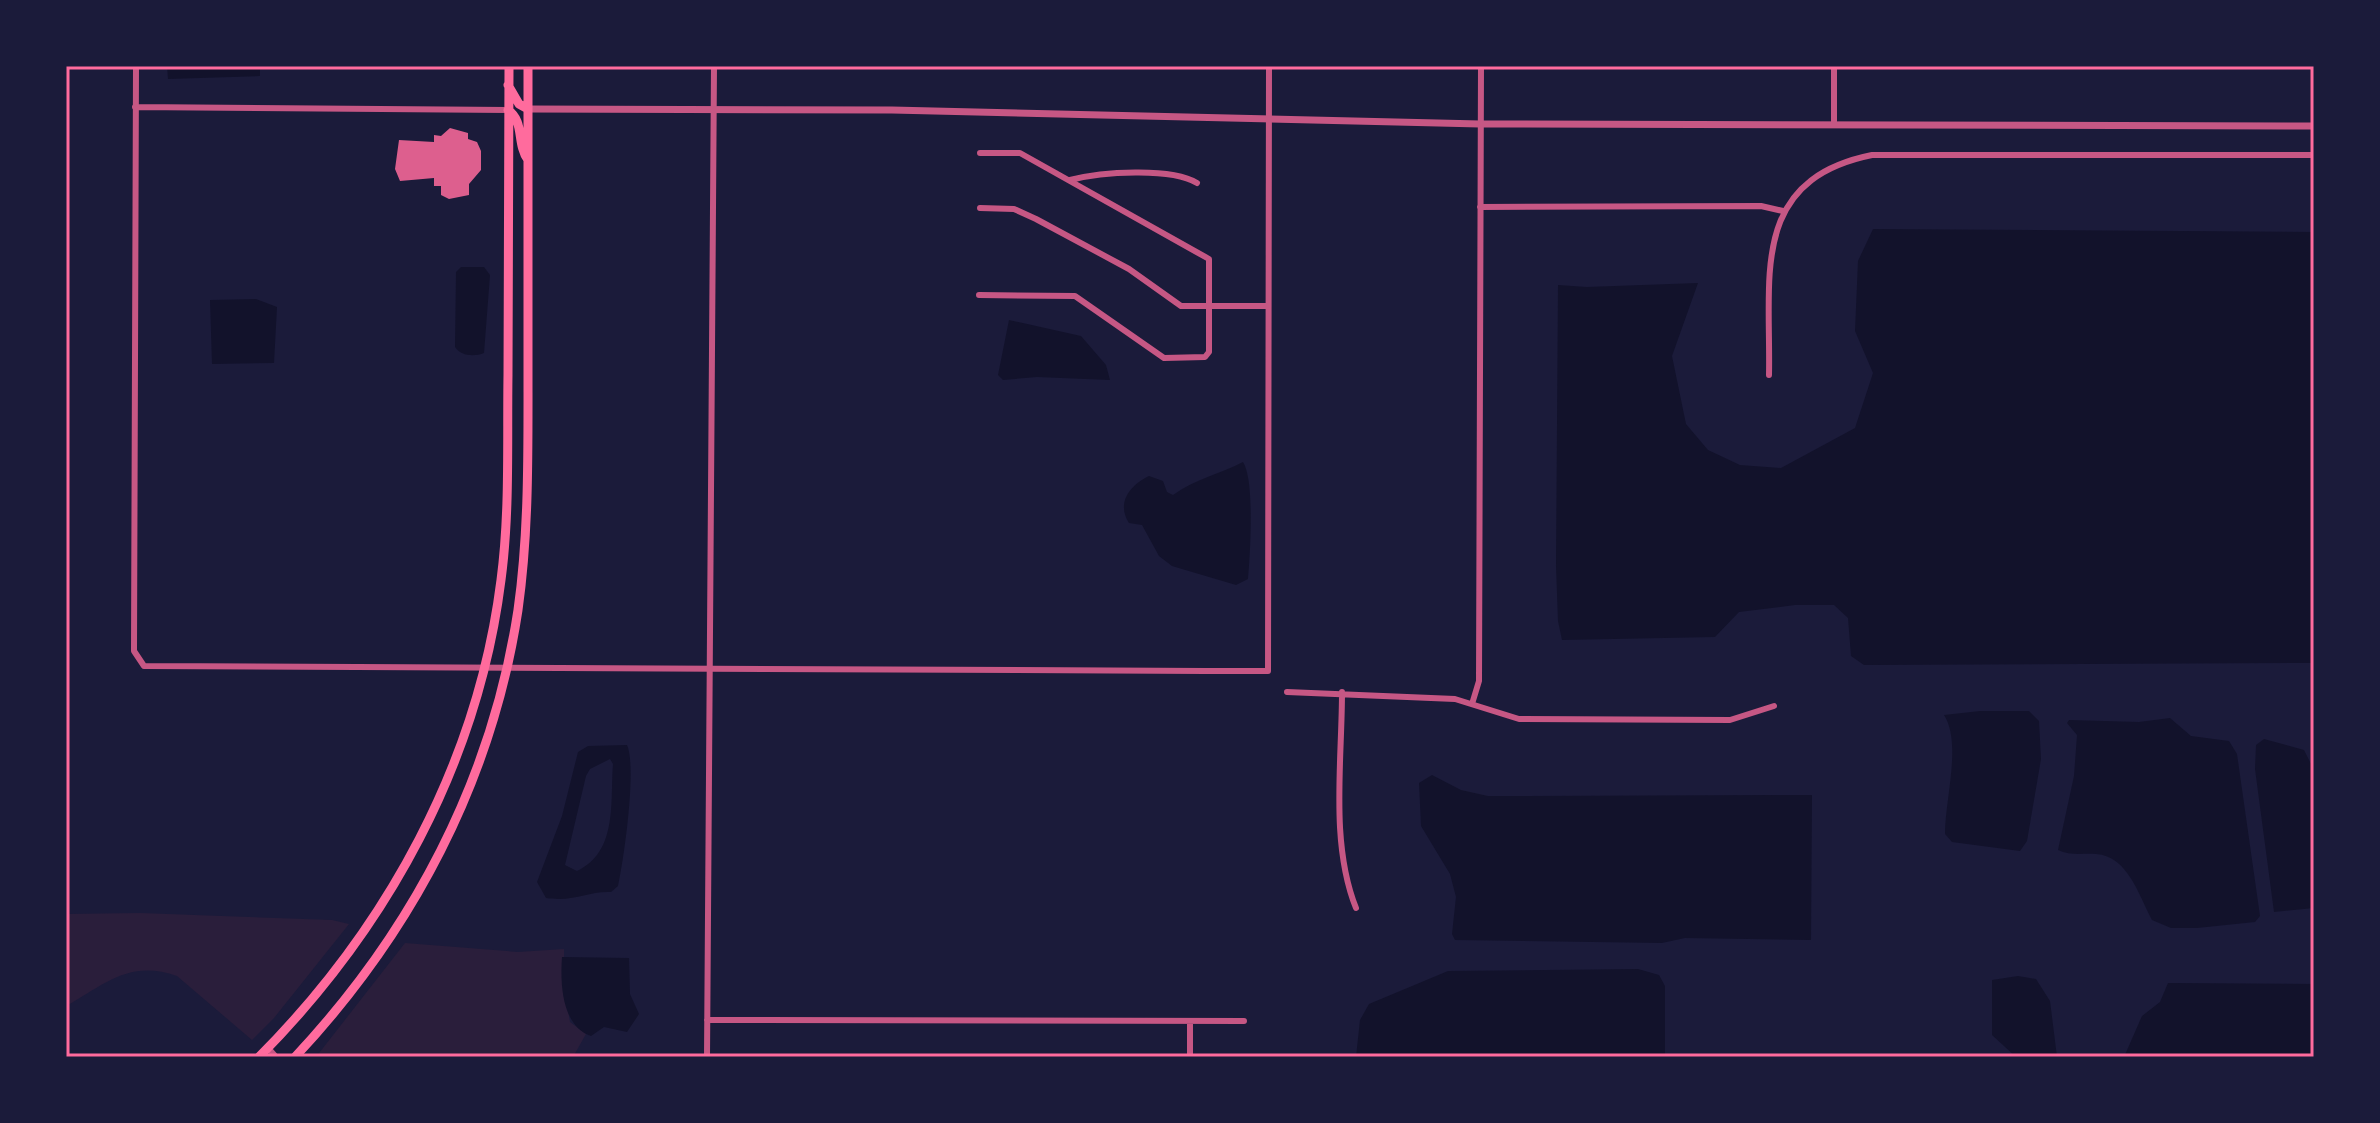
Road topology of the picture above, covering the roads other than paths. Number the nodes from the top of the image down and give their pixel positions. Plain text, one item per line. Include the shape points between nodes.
1 (136, 66) edge
2 (509, 66) edge
3 (528, 66) edge
4 (714, 66) edge
5 (1269, 66) edge
6 (1481, 66) edge
7 (1834, 66) edge
8 (508, 85) junction
9 (135, 107) junction
10 (528, 109) junction
11 (715, 109) junction
12 (508, 110) junction
13 (1269, 118) junction
14 (1480, 124) junction
15 (1834, 125) junction
16 (2314, 126) edge
17 (980, 153) dead end
18 (2314, 155) edge
19 (528, 160) junction
20 (1070, 180) junction
21 (1197, 183) dead end
22 (1480, 207) junction
23 (980, 208) dead end
24 (1783, 211) junction
25 (979, 295) dead end
26 (1209, 306) junction
27 (1268, 306) junction
28 (508, 328) junction
29 (528, 328) junction
30 (1769, 375) dead end
31 (507, 449) junction
32 (528, 450) junction
33 (506, 667) junction
34 (484, 668) junction
35 (710, 669) junction
36 (1287, 692) dead end
37 (1342, 692) junction
38 (1472, 704) junction
39 (1774, 706) dead end
40 (1356, 908) dead end
41 (707, 1020) junction
42 (1190, 1021) junction
43 (1244, 1021) dead end
44 (268, 1048) junction
45 (259, 1057) edge
46 (276, 1057) edge
47 (295, 1057) edge
48 (707, 1057) edge
49 (1190, 1057) edge

1 - 9 street
2 - 8 main road
3 - 10 main road
4 - 11 street
5 - 13 street
6 - 14 street
7 - 15 street
8 - 10 main road
8 - 12 main road
9 - 12 street
9 - 34 street via 134,651 144,666
10 - 11 street
10 - 19 main road
11 - 13 street
11 - 35 street
12 - 19 main road via 519,122 520,148
12 - 28 main road
13 - 14 street
13 - 27 street
14 - 15 street
14 - 22 street
15 - 16 street
17 - 20 street via 1020,153
18 - 24 street via 1872,155 1821,170
19 - 29 main road
20 - 21 street via 1092,174 1183,175
20 - 26 street via 1209,259
22 - 24 street via 1731,205
22 - 38 street via 1479,681
23 - 26 street via 1014,209 1129,269 1181,306
24 - 30 street via 1771,255
25 - 26 street via 1075,296 1164,358 1205,357
26 - 27 street
27 - 35 street via 1268,671
28 - 29 main road
28 - 31 main road
29 - 32 main road
31 - 32 main road
31 - 34 main road via 501,581
32 - 33 main road via 523,570
33 - 34 street
33 - 35 street
33 - 47 main road via 470,788 423,886 350,996
34 - 44 main road via 450,775 401,874 338,969
35 - 41 street
36 - 37 street
37 - 38 street
37 - 40 street via 1342,854
38 - 39 street via 1510,718 1565,720 1730,720
41 - 42 street
41 - 48 street
42 - 43 street
42 - 49 street
44 - 45 main road
44 - 46 street

